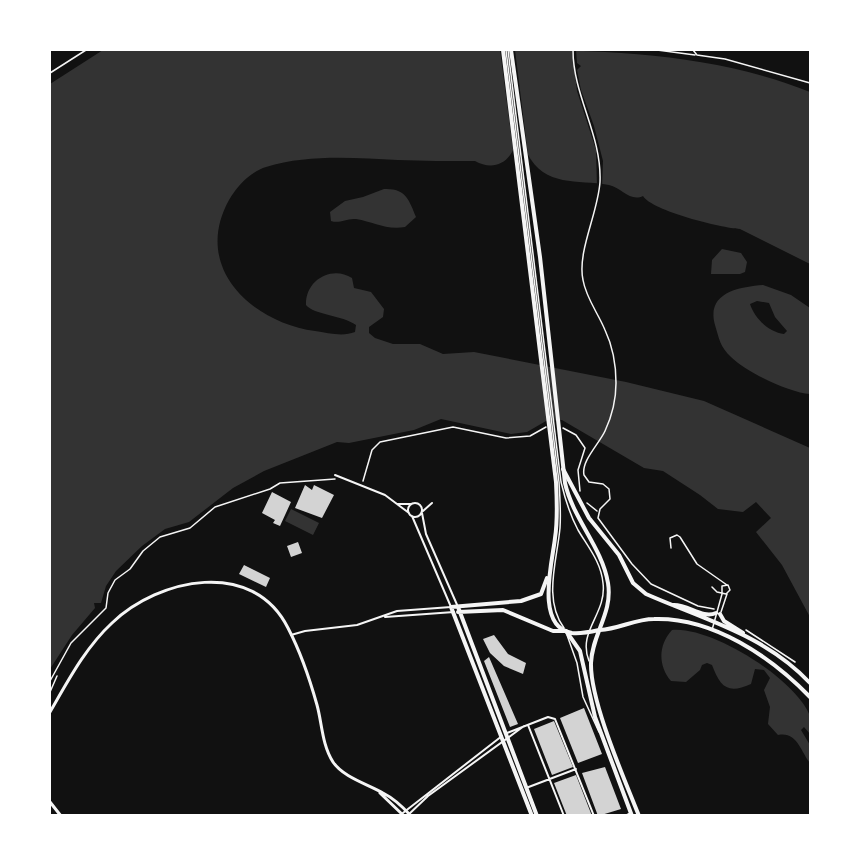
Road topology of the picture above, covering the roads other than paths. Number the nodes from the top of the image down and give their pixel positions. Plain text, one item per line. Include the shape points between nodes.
1 (507, 50) edge
2 (523, 173) junction
3 (545, 357) junction
4 (554, 435) junction
5 (563, 468) junction
6 (335, 475) dead end
7 (397, 504) junction
8 (411, 504) junction
9 (419, 504) junction
10 (409, 513) junction
11 (422, 513) junction
12 (412, 516) junction
13 (671, 548) dead end
14 (547, 578) junction
15 (727, 585) junction
16 (712, 587) dead end
17 (722, 593) junction
18 (728, 594) junction
19 (672, 605) junction
20 (458, 609) junction
21 (453, 610) junction
22 (717, 612) junction
23 (713, 621) junction
24 (600, 630) junction
25 (566, 631) junction
26 (711, 631) junction
27 (587, 632) junction
28 (744, 633) junction
29 (291, 635) junction
30 (591, 665) junction
31 (810, 683) edge
32 (810, 697) edge
33 (50, 712) edge
34 (526, 726) junction
35 (505, 738) junction
36 (576, 769) junction
37 (550, 779) junction
38 (526, 788) junction
39 (50, 802) edge
40 (405, 814) edge
41 (632, 814) edge
42 (61, 816) edge
43 (532, 816) edge
44 (537, 816) edge
45 (564, 816) edge
46 (594, 816) edge
47 (625, 816) edge
48 (639, 816) edge

1 - 2 main road
1 - 2 main road
2 - 3 main road
2 - 3 main road via 540,258
3 - 4 main road
3 - 4 main road
4 - 5 main road
4 - 14 main road via 557,523
4 - 25 lane via 560,525 553,594 557,617
4 - 27 lane via 566,501 596,558 603,583 602,608
5 - 19 main road via 583,509 619,555 633,583 646,594
5 - 24 main road via 568,498 605,570 609,602
6 - 7 street via 385,495
7 - 8 street
7 - 10 street
8 - 9 street
8 - 10 street
9 - 11 street
9 - 11 street via 432,503
10 - 12 street
11 - 12 street
11 - 20 street via 426,534
12 - 21 street
13 - 15 lane via 673,536 680,537 697,564
14 - 20 main road via 541,594 529,600
14 - 25 main road via 552,611 558,625
15 - 17 lane via 721,587
15 - 18 lane
16 - 17 lane
17 - 18 lane
17 - 22 lane
18 - 22 lane
19 - 22 main road via 707,615
19 - 23 main road
20 - 21 main road
20 - 25 main road via 503,610 553,631
20 - 35 main road
21 - 29 street via 382,617
21 - 35 main road
22 - 23 lane
22 - 28 main road
23 - 26 lane
23 - 28 main road
24 - 26 main road via 658,619
24 - 27 main road
24 - 30 main road
25 - 27 main road
25 - 41 main road via 580,651 602,735
26 - 32 main road via 764,657
27 - 30 lane
28 - 31 main road via 776,653
29 - 33 street via 273,607 242,587 203,581 174,587 135,604 111,623 88,651
29 - 40 street via 334,763 377,790
30 - 48 main road via 601,712
34 - 35 street
34 - 36 street via 548,717 556,721
34 - 37 street
35 - 38 main road
35 - 40 street
35 - 43 main road
36 - 37 street
36 - 46 street
37 - 38 street
37 - 45 street
38 - 44 main road
39 - 42 street
41 - 47 street

